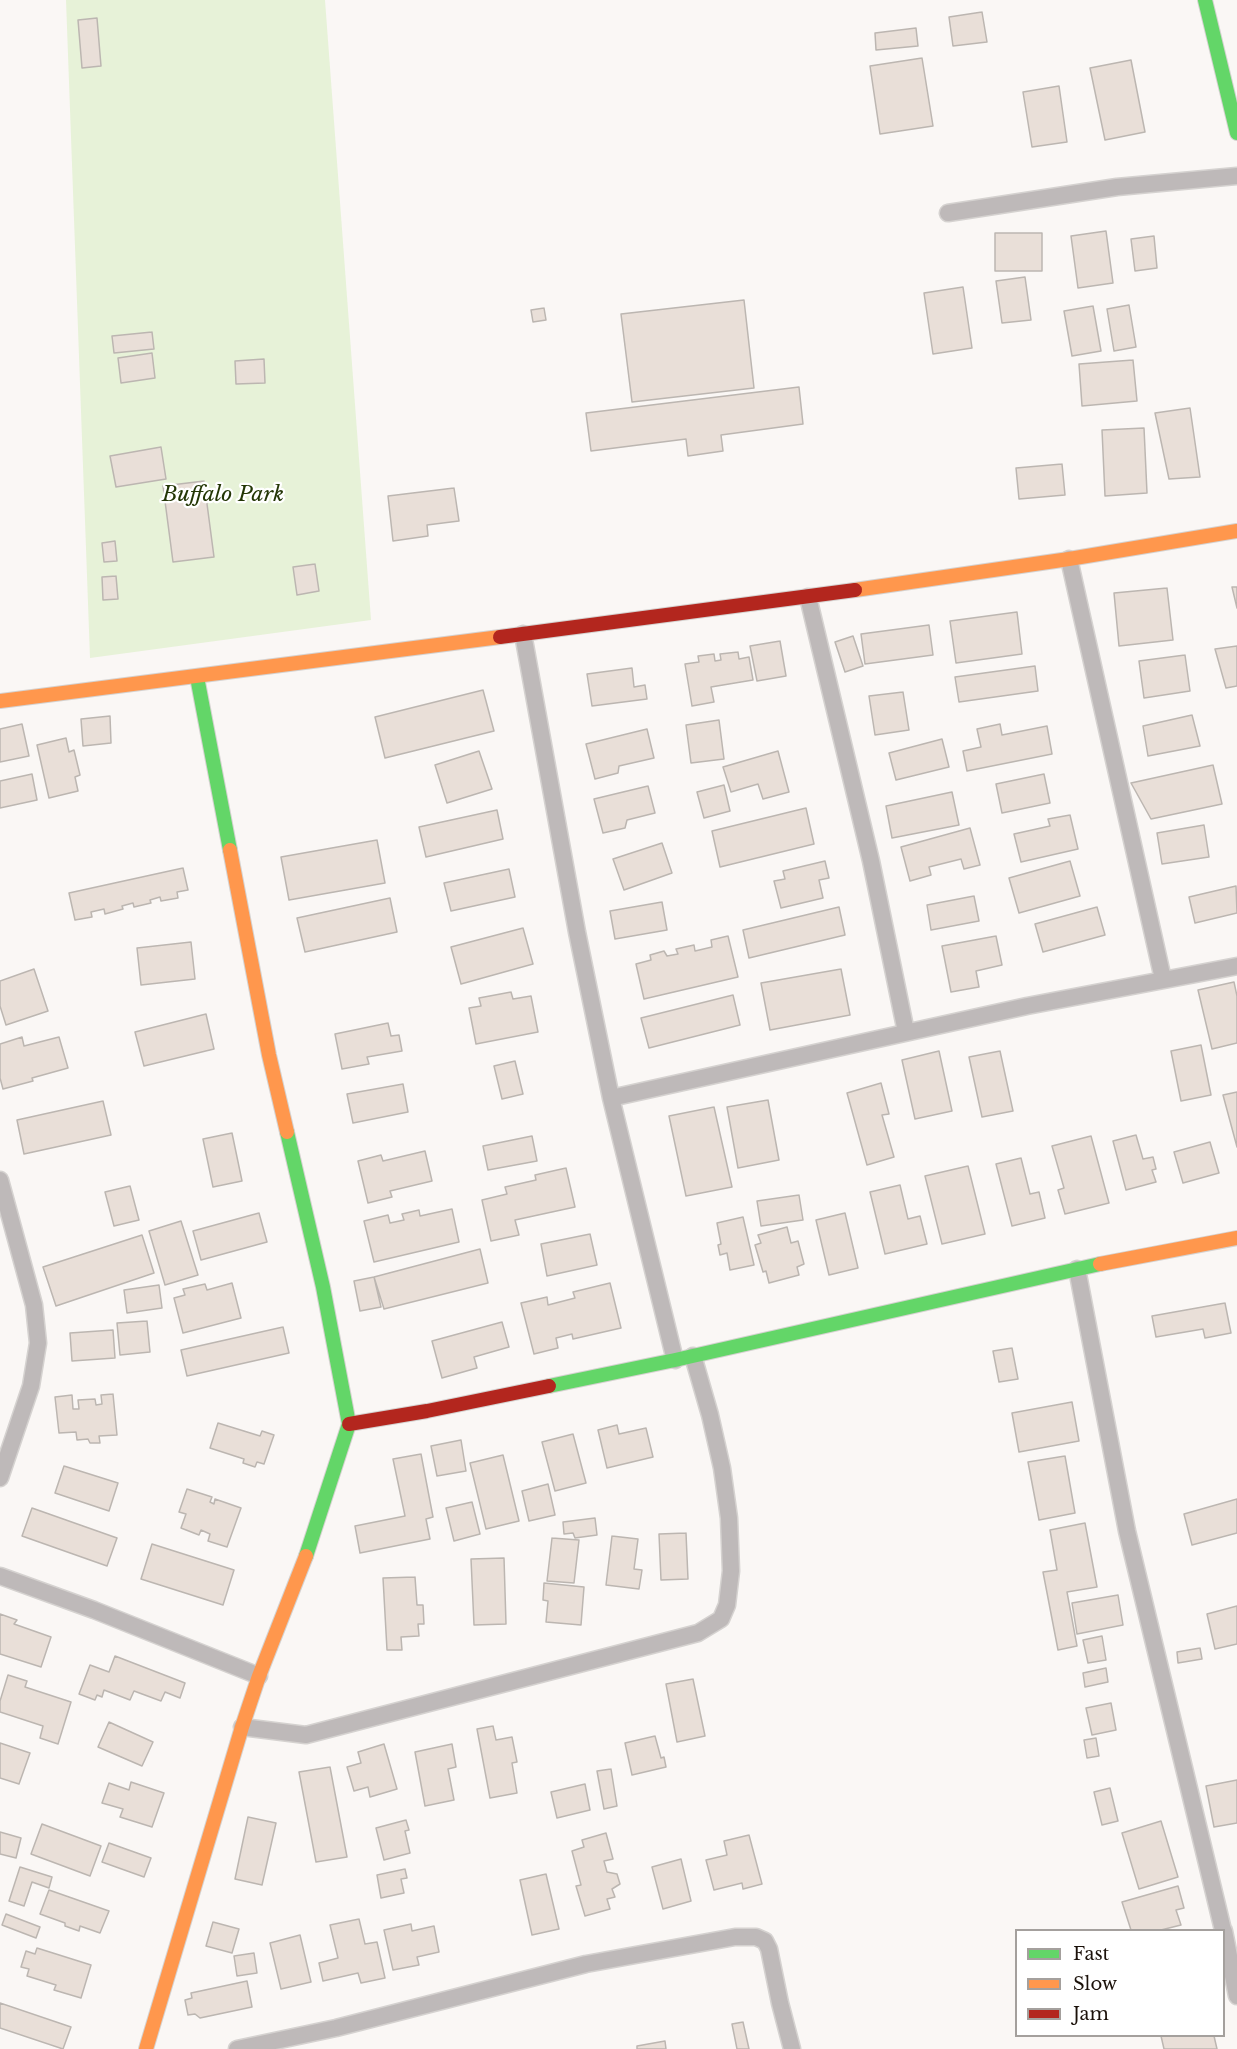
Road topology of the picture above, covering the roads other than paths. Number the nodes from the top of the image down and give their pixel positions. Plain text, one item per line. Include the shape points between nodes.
1 (1205, 0) edge
2 (1237, 133) edge
3 (1237, 176) edge
4 (948, 213) dead end
5 (1237, 531) edge
6 (1069, 559) junction
7 (808, 597) junction
8 (523, 634) junction
9 (196, 677) junction
10 (0, 701) edge
11 (1237, 966) edge
12 (1163, 980) junction
13 (906, 1032) junction
14 (611, 1098) junction
15 (0, 1180) edge
16 (1237, 1238) edge
17 (1077, 1269) junction
18 (693, 1356) junction
19 (675, 1360) junction
20 (349, 1424) junction
21 (0, 1478) edge
22 (0, 1576) edge
23 (259, 1676) junction
24 (242, 1727) junction
25 (1223, 1929) edge
26 (1225, 1940) edge
27 (1237, 1996) edge
28 (146, 2049) edge
29 (237, 2049) edge
30 (792, 2049) edge

1 - 2 street
3 - 4 street via 1117,187
5 - 6 street
6 - 7 street
6 - 12 street
7 - 8 street
7 - 13 street via 871,861
8 - 9 street
8 - 14 street
9 - 10 street
9 - 20 street via 269,1055 323,1287
11 - 12 street
12 - 13 street
13 - 14 street
14 - 19 street
15 - 21 street via 34,1305 38,1343 31,1386
16 - 17 street
17 - 18 street
17 - 25 street via 1127,1531
18 - 19 street
18 - 24 street via 722,1468 729,1518 731,1571 727,1605 721,1619 698,1633 306,1736
19 - 20 street
20 - 23 street via 304,1561
22 - 23 street
23 - 24 street
24 - 28 street
26 - 27 street
29 - 30 street via 336,2028 586,1964 735,1937 765,1941

